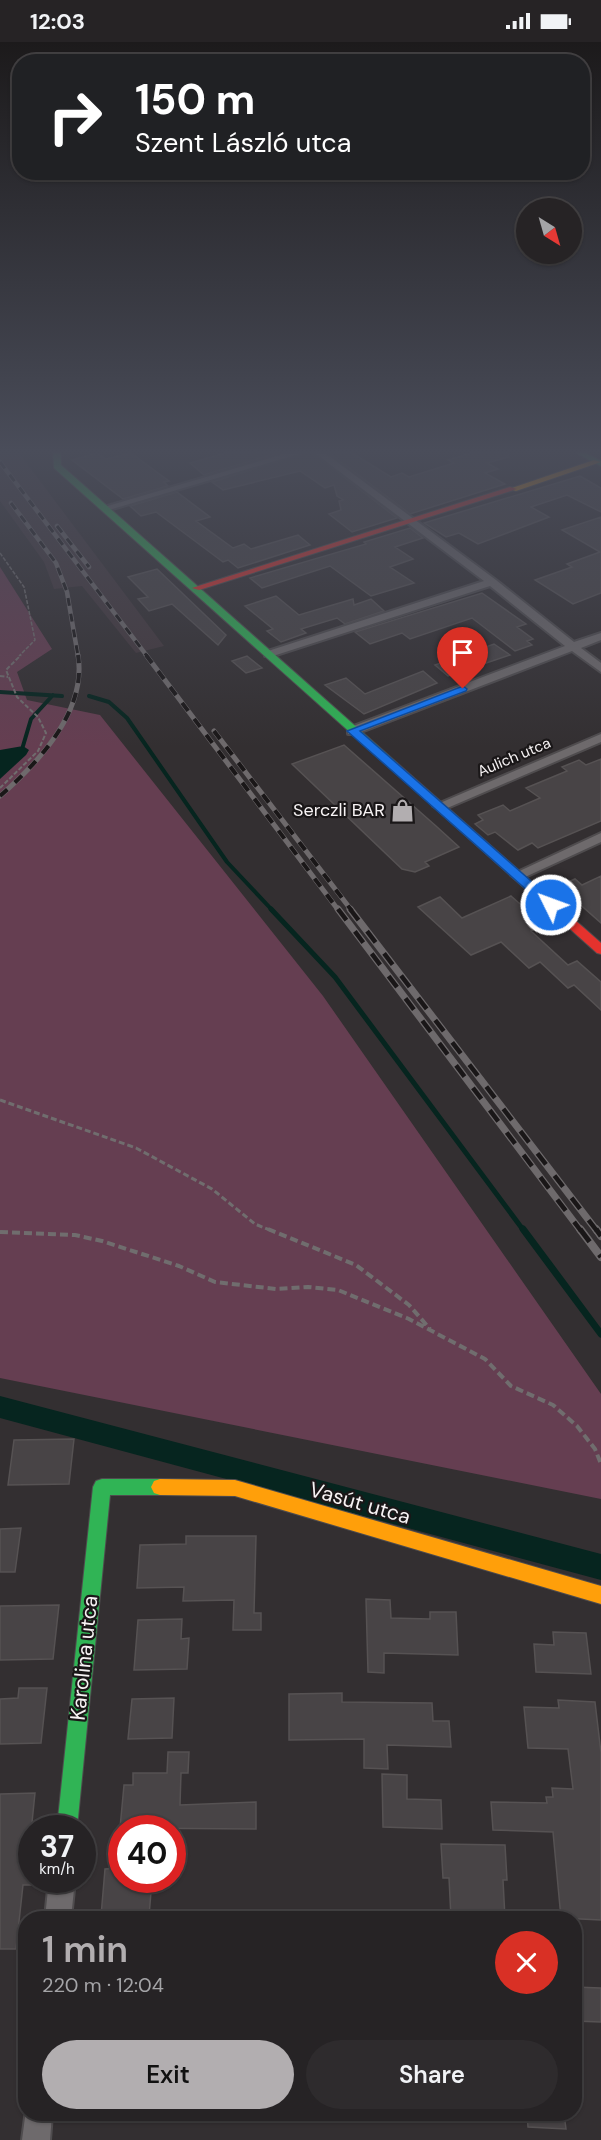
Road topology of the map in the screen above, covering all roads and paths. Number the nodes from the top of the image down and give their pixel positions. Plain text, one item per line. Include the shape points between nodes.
1 (154, 551) edge
2 (316, 551) edge
3 (450, 551) edge
4 (0, 553) edge
5 (492, 582) junction
6 (196, 588) junction
7 (601, 636) edge
8 (573, 647) junction
9 (269, 654) junction
10 (601, 669) edge
11 (0, 676) edge
12 (9, 677) junction
13 (352, 731) junction
14 (601, 738) edge
15 (0, 788) edge
16 (440, 806) junction
17 (601, 837) edge
18 (518, 875) junction
19 (601, 950) edge
20 (0, 1100) edge
21 (0, 1232) edge
22 (433, 1333) junction
23 (601, 1464) edge
24 (102, 1486) joint
25 (601, 1595) edge
26 (68, 1815) edge
27 (61, 1893) edge
28 (59, 1911) edge
29 (37, 2121) edge
30 (36, 2140) edge

1 - 6 street
2 - 6 street
3 - 5 street
4 - 12 path via 24,587 35,640 6,670
5 - 8 street
5 - 9 street
6 - 9 street
7 - 8 street
8 - 10 street
8 - 13 street
9 - 13 street
11 - 12 path
12 - 15 path via 17,697 38,717 46,733 38,751
13 - 16 street
14 - 16 street, Aulich utca
16 - 18 street
17 - 18 street
18 - 19 street
20 - 22 path via 136,1148 212,1190 255,1224 356,1265 409,1305
21 - 22 path via 75,1235 102,1241 214,1282 338,1290
22 - 23 path via 485,1359 511,1386 553,1404 577,1426
24 - 25 street, Vasút utca via 235,1488
24 - 26 street, Karolina utca
27 - 28 street
29 - 30 street

